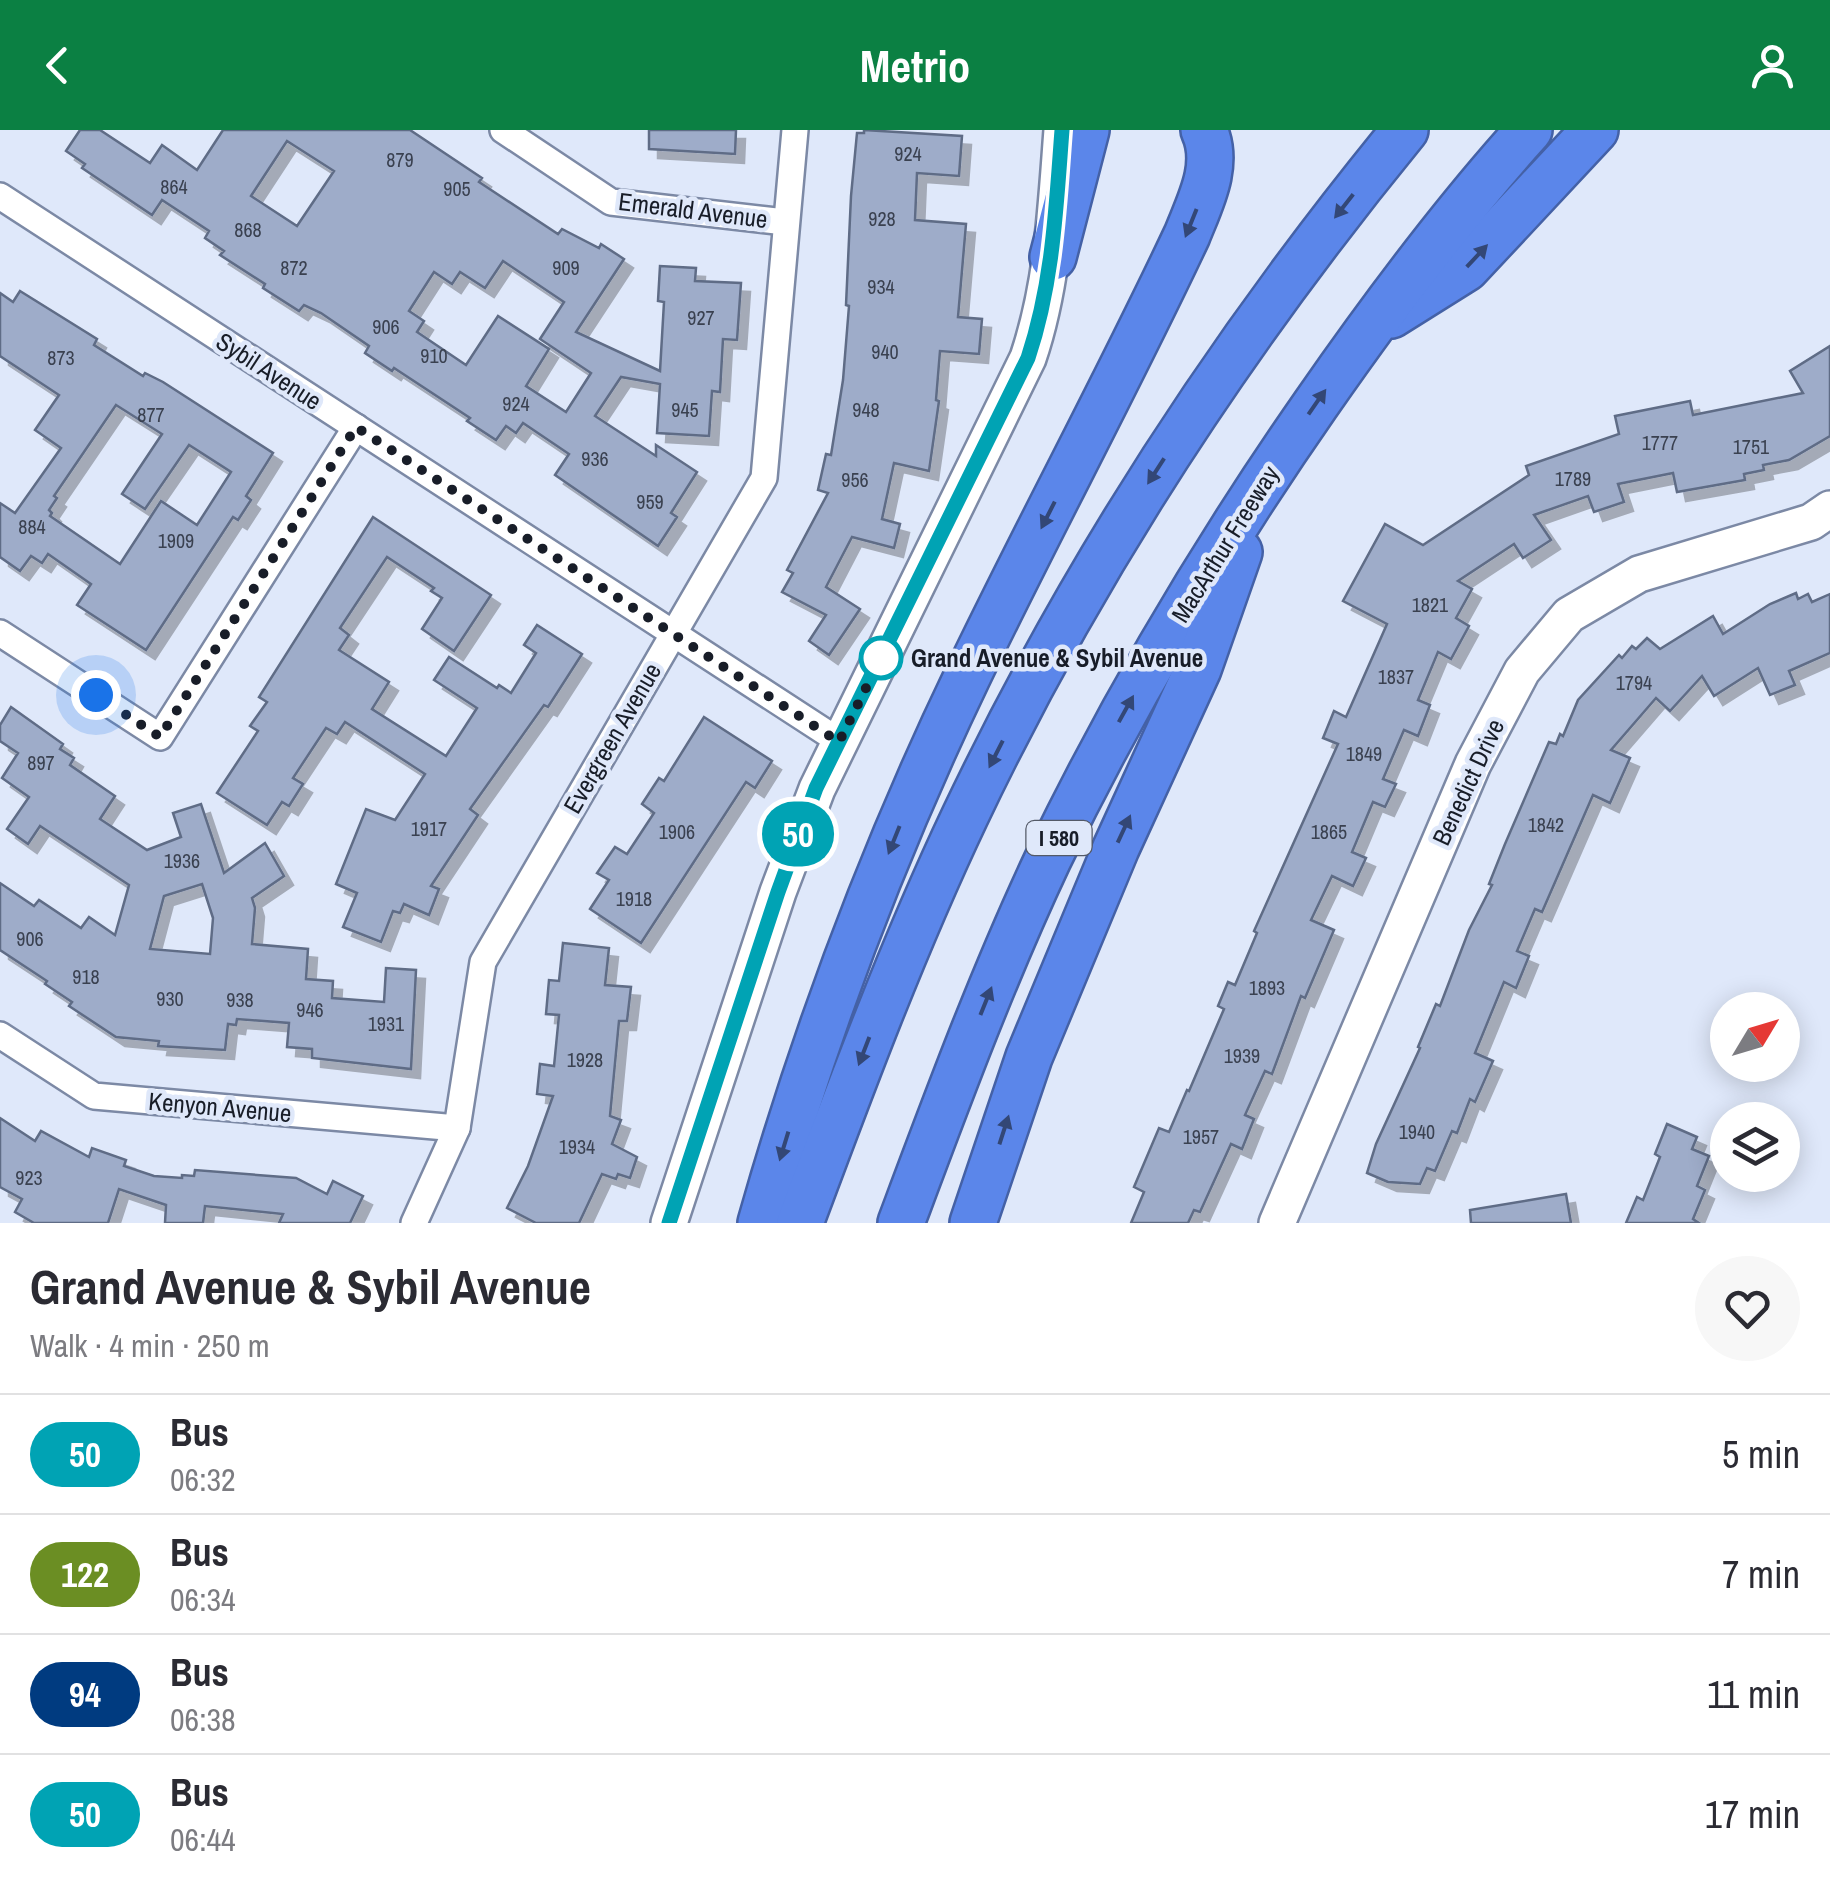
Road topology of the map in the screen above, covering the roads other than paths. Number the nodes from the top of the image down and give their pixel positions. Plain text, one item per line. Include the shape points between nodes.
1 (503, 130) edge
2 (795, 130) edge
3 (1062, 130) edge
4 (1086, 130) edge
5 (1204, 130) edge
6 (1405, 130) edge
7 (1529, 130) edge
8 (1595, 130) edge
9 (0, 196) edge
10 (785, 222) junction
11 (1052, 257) junction
12 (1368, 329) junction
13 (356, 427) junction
14 (1266, 476) junction
15 (1830, 509) edge
16 (0, 633) edge
17 (672, 633) junction
18 (839, 742) junction
19 (0, 1035) edge
20 (457, 1128) junction
21 (414, 1223) edge
22 (669, 1223) edge
23 (761, 1223) edge
24 (800, 1223) edge
25 (900, 1223) edge
26 (973, 1223) edge
27 (1278, 1223) edge

1 - 10 street, Emerald Avenue via 611,202
2 - 10 street, Evergreen Avenue
3 - 11 street
4 - 11 highway
5 -> 23 highway via 1208,177 1186,235 907,809 822,1032
6 -> 24 highway via 1242,342 1072,612 964,816
7 - 12 highway, MacArthur Freeway / I 580
12 -> 8 highway via 1466,268
9 - 13 street, Sybil Avenue
10 - 17 street, Evergreen Avenue via 764,478
11 - 18 street via 1028,358
14 -> 12 highway, MacArthur Freeway / I 580
13 - 16 street via 160,737
13 - 17 street, Sybil Avenue
25 -> 14 highway, MacArthur Freeway / I 580 via 1048,860 1153,660
26 -> 14 highway via 1029,1057 1198,669
15 - 27 street, Benedict Drive via 1811,522 1639,574 1570,616 1522,670 1473,764
17 - 18 street, Sybil Avenue
17 - 20 street, Evergreen Avenue via 483,962
18 - 22 street via 798,837
19 - 20 street, Kenyon Avenue via 94,1096
20 - 21 street, Evergreen Avenue

